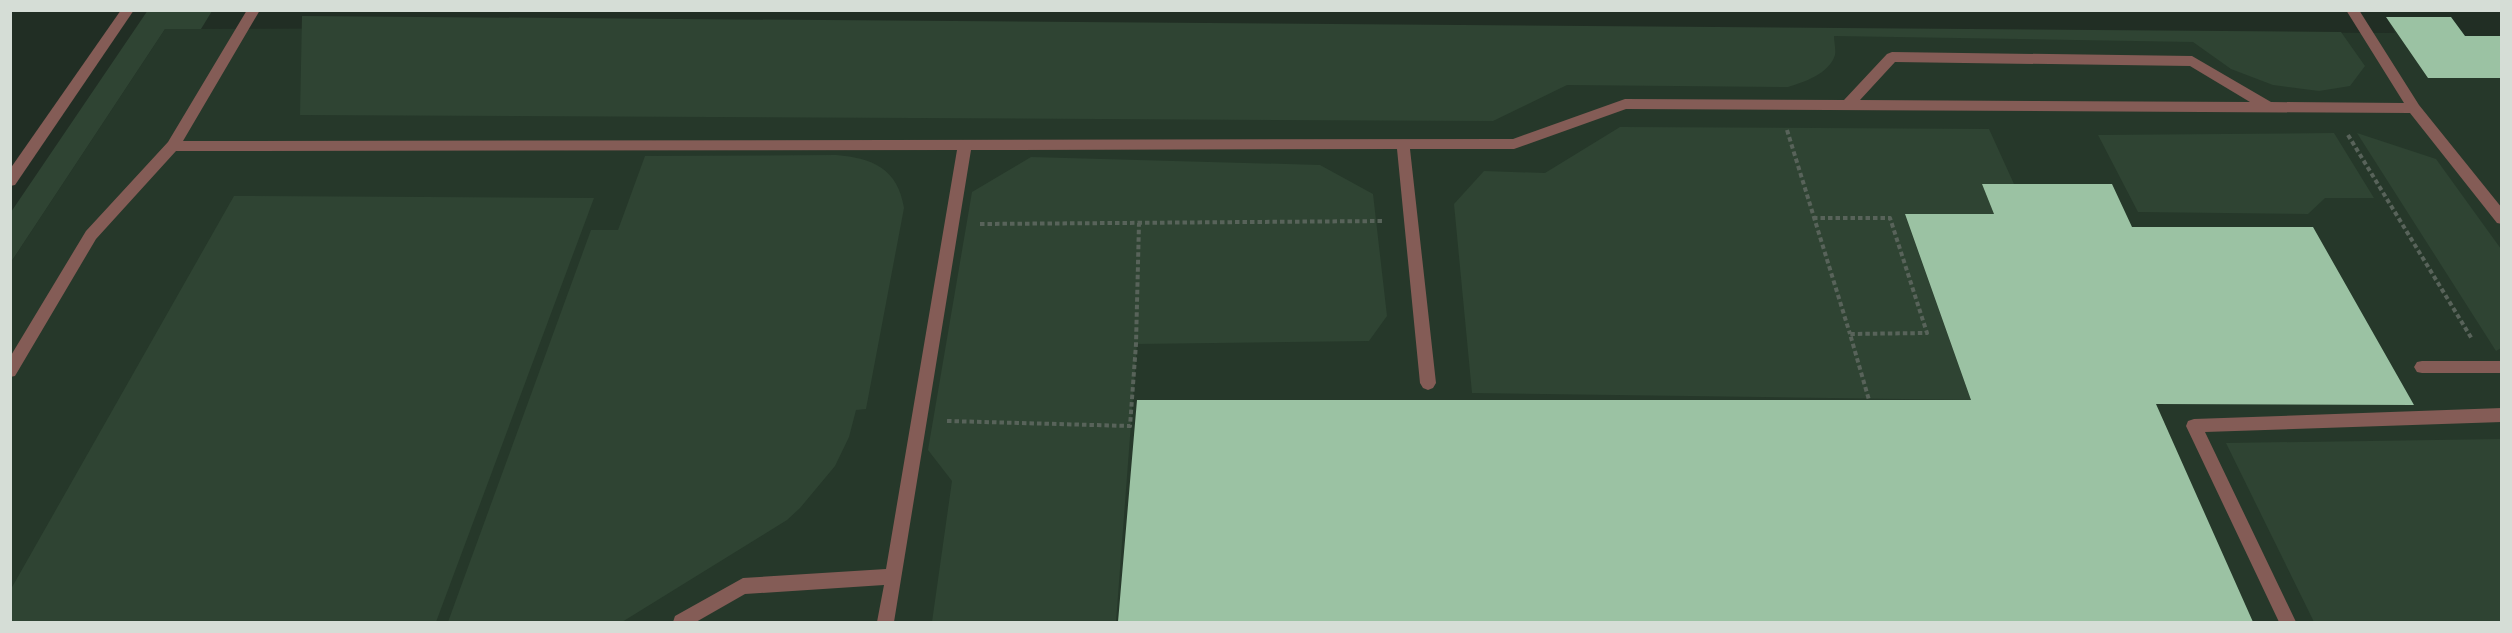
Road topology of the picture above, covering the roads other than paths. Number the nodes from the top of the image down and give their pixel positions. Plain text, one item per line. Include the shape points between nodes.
1 (128, 10) edge
2 (254, 10) edge
3 (2352, 10) edge
4 (1848, 105) junction
5 (2270, 108) junction
6 (2414, 108) junction
7 (1403, 144) junction
8 (173, 146) junction
9 (965, 146) junction
10 (10, 181) edge
11 (2502, 219) edge
12 (2422, 367) dead end
13 (2495, 367) edge
14 (10, 371) edge
15 (1428, 384) dead end
16 (2502, 415) edge
17 (894, 576) junction
18 (681, 622) edge
19 (886, 622) edge
20 (2288, 622) edge

1 - 10 lane
2 - 8 lane
3 - 6 lane
4 - 5 lane
4 - 5 lane via 1892,57 2192,61
4 - 7 lane via 1625,104 1514,144
5 - 6 lane
6 - 11 lane
7 - 9 lane
7 - 15 lane
8 - 9 lane
8 - 14 lane via 92,236
9 - 17 lane
12 - 13 lane
16 - 20 lane via 2194,426
17 - 18 lane via 743,586
17 - 19 lane

